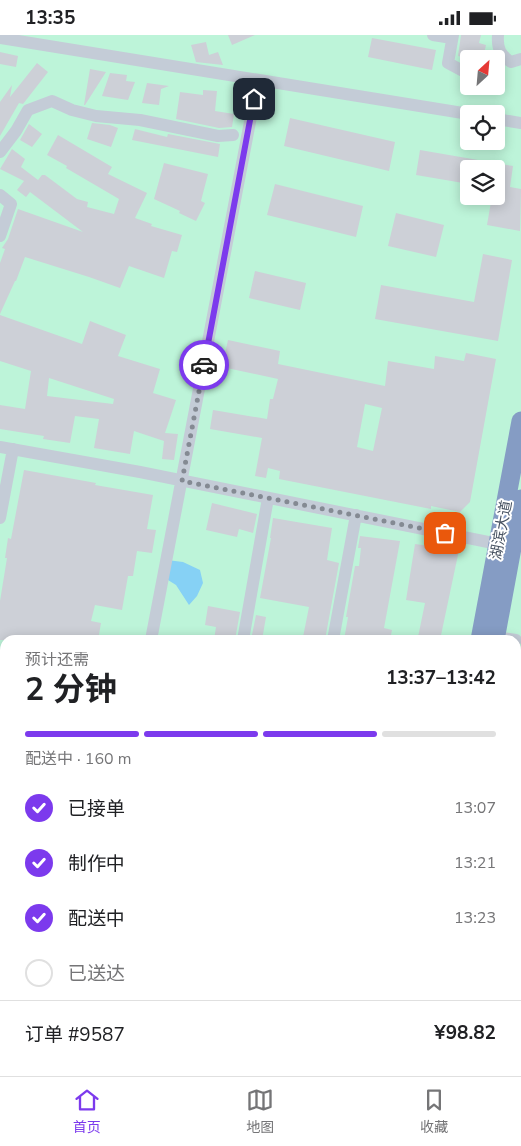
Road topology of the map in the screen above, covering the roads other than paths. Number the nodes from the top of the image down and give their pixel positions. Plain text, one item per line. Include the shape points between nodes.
1 (433, 35) edge
2 (498, 35) edge
3 (453, 37) edge
4 (0, 38) edge
5 (497, 50) edge
6 (505, 58) edge
7 (521, 59) edge
8 (460, 69) edge
9 (258, 80) junction
10 (460, 113) edge
11 (505, 120) edge
12 (521, 123) edge
13 (233, 135) dead end
14 (0, 152) edge
15 (0, 195) edge
16 (0, 236) edge
17 (521, 421) edge
18 (6, 448) edge
19 (182, 481) junction
20 (268, 498) junction
21 (520, 505) edge
22 (356, 515) junction
23 (0, 518) edge
24 (498, 544) junction
25 (152, 635) edge
26 (244, 635) edge
27 (334, 635) edge
28 (490, 635) edge
29 (491, 635) edge

1 - 3 street
2 - 5 street
3 - 8 street via 448,63
4 - 9 street
6 - 7 street via 511,62
9 - 10 street
9 - 19 street
11 - 12 street
13 - 14 street via 218,136 140,120 96,116 52,101 28,110
15 - 16 street via 11,204
17 - 24 highway, 湖滨大道
18 - 19 street
18 - 23 street
19 - 20 street
19 - 25 street
20 - 22 street
20 - 26 street
21 - 29 highway, 湖滨大道
22 - 24 street
22 - 27 street
24 - 28 highway, 湖滨大道

